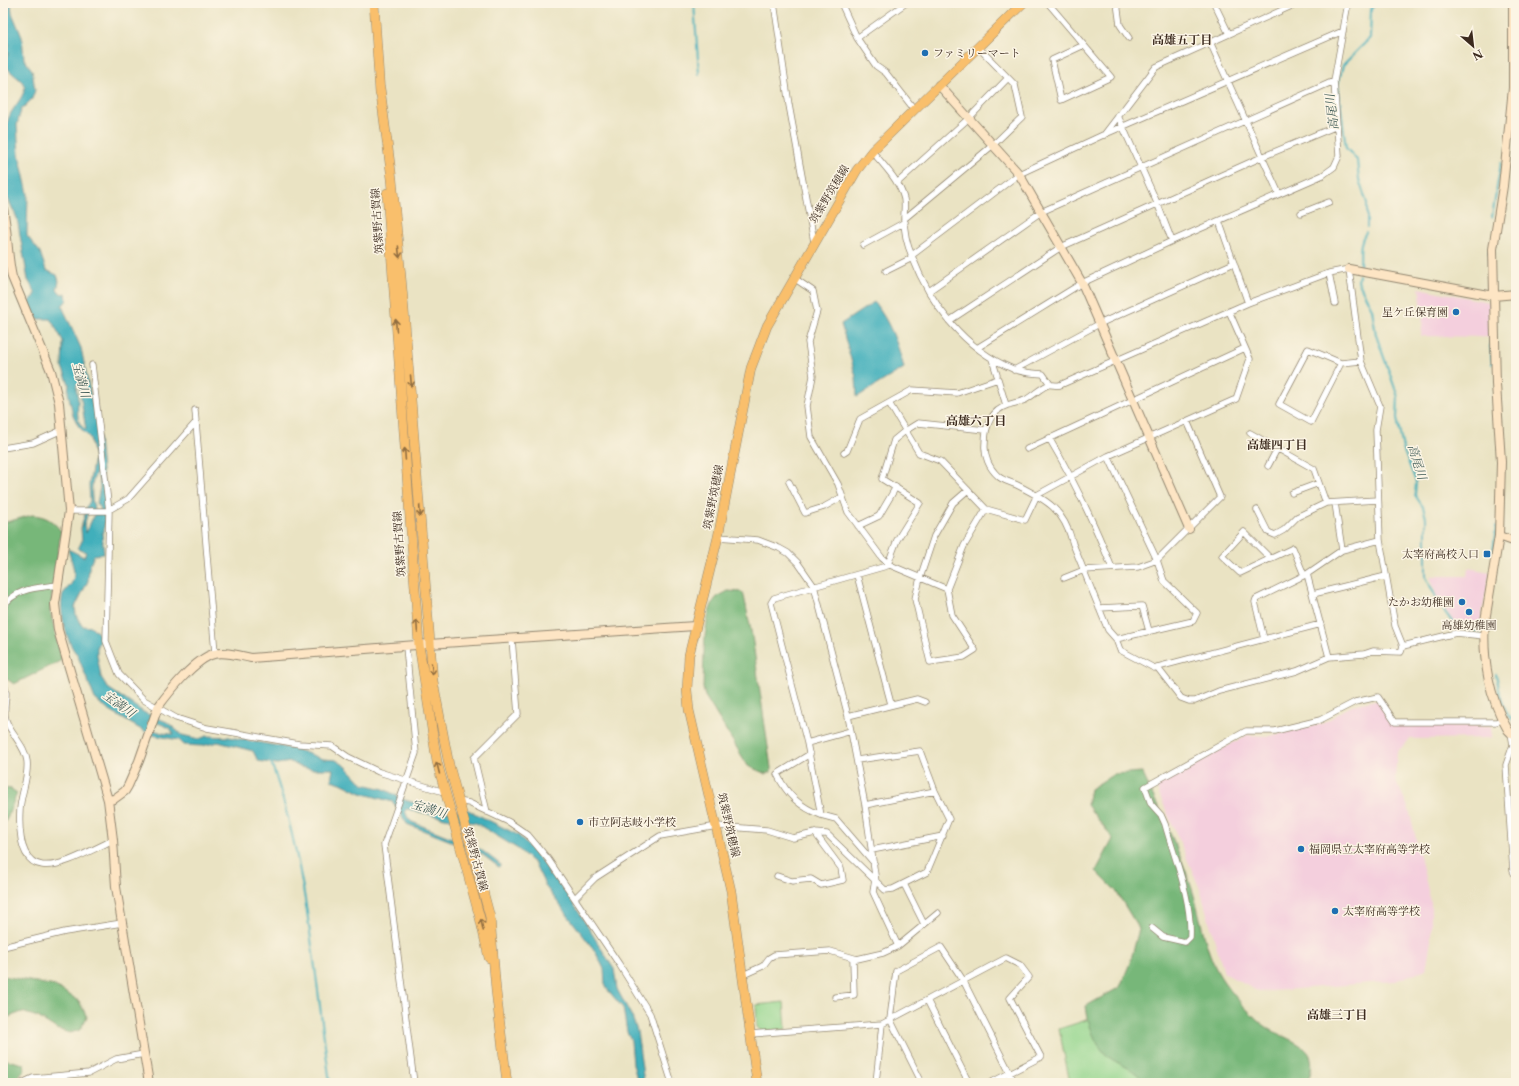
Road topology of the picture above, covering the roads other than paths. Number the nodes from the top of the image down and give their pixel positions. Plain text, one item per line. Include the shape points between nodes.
1 (374, 3) edge
2 (774, 3) edge
3 (841, 3) edge
4 (906, 3) edge
5 (1048, 3) edge
6 (1117, 3) edge
7 (1214, 3) edge
8 (1298, 3) edge
9 (1348, 3) edge
10 (1513, 3) edge
11 (1021, 4) edge
12 (1343, 31) junction
13 (1229, 34) junction
14 (857, 38) junction
15 (1129, 38) dead end
16 (1210, 42) junction
17 (1084, 45) junction
18 (978, 48) junction
19 (1008, 78) junction
20 (1228, 80) junction
21 (1334, 81) junction
22 (939, 85) junction
23 (1515, 87) edge
24 (380, 88) junction
25 (914, 109) junction
26 (1118, 116) junction
27 (969, 118) junction
28 (1246, 119) junction
29 (1337, 126) junction
30 (1123, 127) junction
31 (1104, 135) junction
32 (993, 145) junction
33 (872, 151) junction
34 (1262, 157) junction
35 (1141, 167) junction
36 (1019, 174) junction
37 (897, 183) junction
38 (1279, 194) junction
39 (1329, 202) dead end
40 (1158, 205) junction
41 (3, 209) edge
42 (1041, 212) junction
43 (1301, 213) dead end
44 (904, 221) junction
45 (1219, 221) junction
46 (1172, 241) junction
47 (814, 242) junction
48 (863, 245) dead end
49 (1061, 247) junction
50 (912, 257) junction
51 (1234, 263) junction
52 (1349, 269) junction
53 (886, 271) dead end
54 (1329, 274) junction
55 (794, 278) junction
56 (1082, 283) junction
57 (928, 292) junction
58 (1516, 294) edge
59 (1494, 296) junction
60 (1335, 302) dead end
61 (1248, 303) junction
62 (1229, 311) junction
63 (949, 321) junction
64 (1099, 324) junction
65 (977, 348) junction
66 (1245, 348) junction
67 (992, 359) junction
68 (1115, 360) junction
69 (1360, 361) junction
70 (1341, 363) junction
71 (92, 365) dead end
72 (1014, 370) junction
73 (997, 375) dead end
74 (1050, 384) junction
75 (1132, 400) junction
76 (889, 403) junction
77 (1006, 405) junction
78 (195, 410) dead end
79 (1187, 421) junction
80 (196, 422) junction
81 (62, 430) junction
82 (905, 430) junction
83 (985, 430) junction
84 (1250, 433) dead end
85 (1049, 438) junction
86 (1148, 438) junction
87 (3, 448) edge
88 (1027, 449) dead end
89 (1277, 449) junction
90 (844, 454) dead end
91 (1108, 456) junction
92 (1268, 466) dead end
93 (1071, 475) junction
94 (789, 482) dead end
95 (1319, 483) junction
96 (896, 487) junction
97 (968, 490) junction
98 (1292, 493) dead end
99 (1037, 495) junction
100 (842, 497) junction
101 (1377, 500) junction
102 (1326, 503) junction
103 (1335, 503) junction
104 (986, 509) junction
105 (1257, 510) dead end
106 (70, 511) junction
107 (108, 511) junction
108 (858, 526) junction
109 (1189, 529) junction
110 (1499, 536) junction
111 (718, 537) junction
112 (1380, 540) junction
113 (1516, 542) edge
114 (1342, 550) junction
115 (1271, 559) junction
116 (1158, 560) junction
117 (889, 564) junction
118 (1112, 568) junction
119 (1084, 570) junction
120 (1306, 574) junction
121 (857, 575) junction
122 (1386, 576) junction
123 (920, 578) junction
124 (1064, 578) dead end
125 (58, 584) junction
126 (814, 586) junction
127 (947, 589) junction
128 (1313, 594) junction
129 (3, 607) edge
130 (1099, 608) junction
131 (1321, 624) junction
132 (695, 626) junction
133 (1149, 631) junction
134 (1484, 636) junction
135 (512, 639) junction
136 (1116, 639) junction
137 (1264, 639) junction
138 (429, 644) junction
139 (419, 645) junction
140 (1403, 646) junction
141 (406, 647) junction
142 (215, 653) junction
143 (1329, 657) junction
144 (1157, 667) junction
145 (3, 678) edge
146 (925, 702) dead end
147 (891, 704) junction
148 (158, 709) junction
149 (848, 716) junction
150 (1502, 720) junction
151 (5, 723) edge
152 (851, 731) junction
153 (1514, 734) edge
154 (807, 743) junction
155 (810, 754) junction
156 (857, 760) junction
157 (405, 782) junction
158 (935, 791) junction
159 (444, 792) junction
160 (108, 800) junction
161 (459, 804) junction
162 (865, 805) junction
163 (487, 812) junction
164 (821, 815) junction
165 (717, 826) junction
166 (814, 833) junction
167 (943, 836) junction
168 (113, 840) junction
169 (872, 850) junction
170 (874, 863) junction
171 (777, 876) dead end
172 (1516, 878) edge
173 (876, 881) junction
174 (904, 884) junction
175 (575, 898) junction
176 (938, 913) dead end
177 (122, 923) junction
178 (924, 924) junction
179 (1152, 928) dead end
180 (898, 946) junction
181 (3, 947) edge
182 (853, 959) junction
183 (743, 975) junction
184 (963, 980) junction
185 (496, 991) junction
186 (835, 997) dead end
187 (927, 1000) junction
188 (890, 1019) junction
189 (882, 1024) junction
190 (751, 1034) junction
191 (144, 1054) junction
192 (1009, 1072) junction
193 (22, 1083) edge
194 (149, 1083) edge
195 (414, 1083) edge
196 (507, 1083) edge
197 (672, 1083) edge
198 (757, 1083) edge
199 (876, 1083) edge
200 (922, 1083) edge
201 (970, 1083) edge
202 (990, 1083) edge
203 (1015, 1083) edge

1 - 24 main road, 筑紫野古賀線
2 - 47 street via 789,105
3 - 14 street
4 - 14 street
5 - 17 street
6 - 15 street via 1120,25
7 - 13 street
8 - 13 street
9 - 12 street
10 - 23 street
11 - 18 main road, 筑紫野筑穂線
12 - 20 street
12 - 21 street
13 - 16 street
14 - 25 street via 876,66 886,73
16 - 20 street
16 - 26 street via 1156,67
17 - 17 street via 1111,77 1061,100 1052,60
18 - 19 street
18 - 22 main road, 筑紫野筑穂線
19 - 27 street
19 - 32 street via 1016,85 1022,116
20 - 28 street
20 - 30 street
21 - 28 street
21 - 29 street
22 - 25 main road, 筑紫野筑穂線
22 - 27 street
23 - 59 street via 1493,249
24 -> 138 main road, 筑紫野古賀線 via 392,179 406,325
139 -> 24 main road, 筑紫野古賀線
25 - 33 main road, 筑紫野筑穂線
26 - 30 street
26 - 31 street
27 - 32 street
27 - 37 street
28 - 34 street
28 - 35 street
29 - 34 street
29 - 38 street via 1339,156 1334,167 1323,175
30 - 31 street
30 - 35 street
31 - 36 street
32 - 36 street
32 - 44 street
33 - 37 street
33 - 47 main road, 筑紫野筑穂線 via 857,170
34 - 38 street
34 - 40 street
35 - 40 street
35 - 42 street
36 - 42 street
36 - 50 street
37 - 44 street via 904,199
38 - 45 street
39 - 43 street
40 - 46 street
40 - 49 street
41 - 81 street via 12,277 51,371
42 - 49 street
42 - 57 street
44 - 48 street
44 - 50 street
45 - 46 street
45 - 51 street
46 - 56 street
47 - 55 main road, 筑紫野筑穂線
49 - 56 street
49 - 63 street
50 - 53 street
50 - 57 street
51 - 61 street
51 - 64 street
52 - 54 street
52 - 59 street
52 - 69 street
54 - 60 street
54 - 61 street
55 - 100 street via 813,291 817,311 808,342 813,376 807,406 811,437 838,484
55 - 111 main road, 筑紫野筑穂線 via 767,326 751,368
56 - 64 street
56 - 65 street
57 - 63 street
58 - 59 street
59 - 110 street via 1501,462
61 - 62 street
62 - 66 street
62 - 68 street
63 - 65 street
64 - 68 street
64 - 72 street
65 - 67 street
66 - 75 street
66 - 79 street via 1250,359 1236,400
67 - 72 street
67 - 73 street
68 - 74 street via 1060,385
68 - 75 street
69 - 70 street
69 - 101 street via 1380,406 1376,430
70 - 70 street via 1308,349 1279,404 1311,422
71 - 107 street
72 - 74 street via 1043,374
74 - 77 street via 1025,400
75 - 85 street
75 - 86 street
76 - 77 street via 912,390 957,394 998,379
76 - 82 street
76 - 90 street via 860,419
77 - 83 street via 992,416
78 - 80 street
79 - 86 street
79 - 109 street via 1220,497
80 - 107 street via 128,499
80 - 142 street
81 - 87 street via 33,443
81 - 106 street
82 - 83 street via 918,423
82 - 96 street via 894,440 882,479
82 - 97 street via 919,453 940,461
83 - 99 street via 985,451 991,468 999,477
84 - 89 street
85 - 88 street
85 - 93 street
86 - 91 street
86 - 109 street
89 - 92 street
89 - 95 street via 1314,469
91 - 93 street
91 - 116 street
93 - 99 street
93 - 118 street
94 - 100 street via 805,513 824,507
95 - 98 street
95 - 102 street
96 - 108 street via 879,516
96 - 117 street via 920,503 897,540
97 - 104 street
97 - 123 street via 954,503 934,536
99 - 104 street via 1025,520
99 - 119 street via 1050,502 1062,517
100 - 108 street
101 - 103 street
101 - 112 street
102 - 103 street
102 - 105 street via 1297,517 1275,535 1268,532
103 - 114 street
104 - 127 street via 964,546
106 - 107 street
106 - 125 street
107 - 148 street via 106,641 119,674 144,700
108 - 117 street
109 - 116 street
110 - 113 street
110 - 134 street
111 - 126 street via 758,540 779,548 798,563
111 - 132 main road, 筑紫野筑穂線
112 - 114 street
112 - 122 street
114 - 120 street
115 - 115 street via 1240,573 1222,556 1244,532
115 - 120 street via 1292,548
116 - 118 street via 1138,567
116 - 133 street via 1164,581 1197,613 1192,621
117 - 121 street
117 - 123 street
118 - 119 street
119 - 124 street
119 - 130 street
120 - 128 street
120 - 137 street via 1256,599
121 - 126 street
121 - 147 street
122 - 128 street
122 - 140 street via 1395,626
123 - 127 street
123 - 127 street via 915,599 930,662 964,657 975,650 952,615
125 - 129 street via 22,591 9,598
125 - 160 street via 55,604 58,630
126 - 149 street
126 - 154 street via 774,598 771,603
128 - 131 street
130 - 133 street via 1142,606
130 - 136 street via 1108,630
131 - 137 street
131 - 143 street
132 - 135 street
132 - 165 main road, 筑紫野筑穂線 via 689,655 689,710
133 - 136 street
134 - 140 street via 1456,633
134 - 150 street via 1487,673
135 - 138 street
135 - 163 street via 518,714 474,758
136 - 144 street via 1120,650 1154,668
137 - 144 street
138 - 139 street
138 -> 161 main road, 筑紫野古賀線 via 440,721
139 - 141 street
159 -> 139 main road, 筑紫野古賀線 via 429,721
140 - 143 street via 1401,652 1372,651
141 - 142 street via 251,658
141 - 157 street via 416,753
142 - 148 street via 194,667
143 - 144 street via 1297,671 1219,691 1195,701 1181,698
145 - 151 street
146 - 147 street via 916,699
147 - 149 street
148 - 157 street via 207,728 299,744 332,746 348,757
148 - 160 street via 125,791
149 - 152 street
150 - 153 street
150 - 179 street via 1395,722 1378,697 1355,702 1320,720 1275,731 1246,731 1145,787 1150,804 1161,815 1165,824 1187,899 1191,924 1190,937 1185,942 1163,937
151 - 168 street via 23,749 27,760 20,808 20,828 24,849 30,860 39,866 66,863
152 - 154 street
152 - 156 street
153 - 172 street via 1506,765 1513,871
154 - 155 street
155 - 164 street
155 - 164 street via 777,774 794,800 806,809
156 - 158 street via 920,751
156 - 162 street
157 - 159 street
157 - 195 street via 384,845
158 - 162 street
158 - 167 street via 949,820
185 -> 159 main road, 筑紫野古賀線 via 480,918
160 - 168 street
161 - 163 street via 469,803
161 - 185 main road, 筑紫野古賀線 via 490,917
162 - 169 street
163 - 175 street via 510,822 528,835
164 - 170 street via 836,819
165 - 166 street via 767,830 793,838
165 - 175 street via 660,836 595,878
165 - 183 main road, 筑紫野筑穂線 via 731,891
166 - 171 street via 841,868 843,880 821,885 811,879 792,882
166 - 173 street via 827,834
167 - 169 street
167 - 174 street via 926,872
168 - 177 street via 116,887
169 - 170 street
170 - 173 street
173 - 174 street via 885,890
173 - 180 street via 873,892
174 - 178 street
175 - 197 street via 650,1014
176 - 178 street
177 - 181 street via 65,932
177 - 191 street
178 - 180 street
180 - 182 street via 883,953
182 - 183 street via 830,951 774,955 764,966
182 - 186 street via 854,995
183 - 190 main road, 筑紫野筑穂線
184 - 187 street
184 - 188 street via 941,947 896,971
184 - 192 street
184 - 192 street via 1006,958 1020,965 1028,977 1010,998 1041,1057
185 - 196 main road, 筑紫野古賀線
187 - 188 street
187 - 201 street
188 - 189 street
188 - 200 street
189 - 190 street
189 - 199 street
190 - 198 main road, 筑紫野筑穂線
191 - 193 street via 116,1059 89,1073 33,1078
191 - 194 street
192 - 202 street
192 - 203 street

